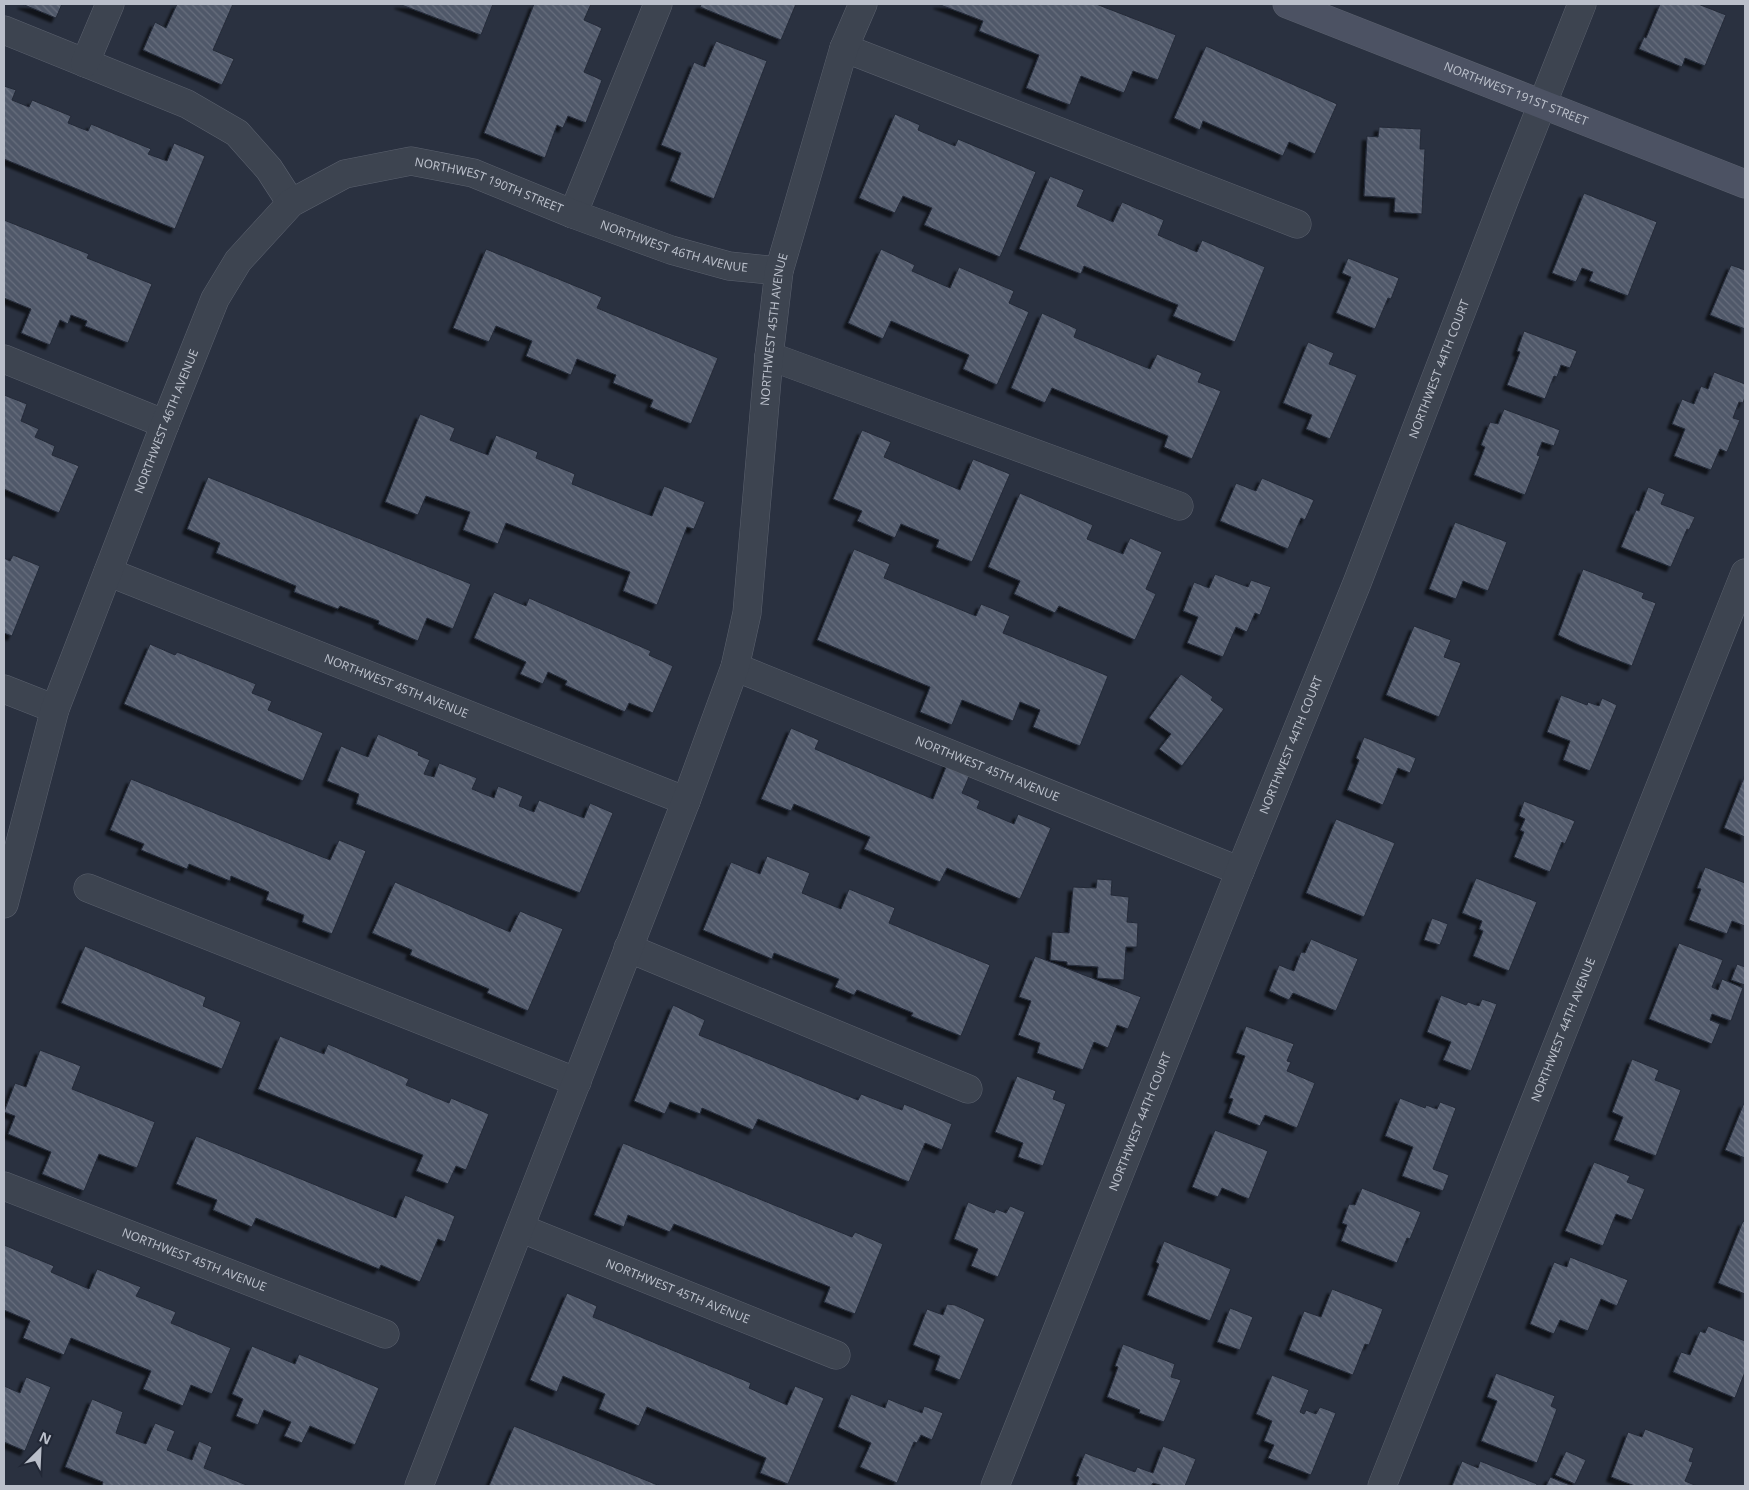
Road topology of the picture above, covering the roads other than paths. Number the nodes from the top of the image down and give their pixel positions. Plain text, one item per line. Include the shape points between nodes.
1 (110, 4) edge
2 (658, 4) edge
3 (863, 4) edge
4 (1287, 4) edge
5 (1582, 4) edge
6 (4, 30) edge
7 (844, 48) junction
8 (85, 63) junction
9 (1542, 104) junction
10 (1745, 184) edge
11 (291, 203) junction
12 (573, 214) junction
13 (1297, 224) dead end
14 (779, 271) junction
15 (769, 356) junction
16 (4, 359) edge
17 (165, 424) junction
18 (1179, 506) dead end
19 (108, 572) junction
20 (1745, 573) edge
21 (734, 667) junction
22 (4, 688) edge
23 (55, 709) junction
24 (686, 801) junction
25 (1240, 872) junction
26 (88, 888) dead end
27 (4, 904) edge
28 (628, 948) junction
29 (577, 1082) junction
30 (968, 1089) dead end
31 (4, 1186) edge
32 (520, 1228) junction
33 (385, 1334) dead end
34 (836, 1355) dead end
35 (420, 1486) edge
36 (995, 1486) edge
37 (1382, 1486) edge

1 - 8 street
2 - 12 street
3 - 7 street, NORTHWEST 45TH AVENUE
4 - 9 street, NORTHWEST 191ST STREET
5 - 9 street, NORTHWEST 44TH COURT
6 - 8 street
7 - 13 street
7 - 14 street, NORTHWEST 45TH AVENUE
8 - 11 street via 187,104 237,133 269,169
9 - 10 street, NORTHWEST 191ST STREET
9 - 25 street, NORTHWEST 44TH COURT via 1357,583
11 - 12 street, NORTHWEST 190TH STREET via 345,174 411,161 472,172
11 - 17 street, NORTHWEST 46TH AVENUE via 238,261 215,299
12 - 14 street, NORTHWEST 46TH AVENUE via 719,264
14 - 15 street, NORTHWEST 45TH AVENUE
15 - 18 street
15 - 21 street, NORTHWEST 45TH AVENUE via 747,613
16 - 17 street
17 - 19 street, NORTHWEST 46TH AVENUE
19 - 23 street, NORTHWEST 46TH AVENUE
19 - 24 street, NORTHWEST 45TH AVENUE
20 - 37 street, NORTHWEST 44TH AVENUE
21 - 24 street, NORTHWEST 45TH AVENUE
21 - 25 street, NORTHWEST 45TH AVENUE
22 - 23 street
23 - 27 street, NORTHWEST 46TH AVENUE
24 - 28 street, NORTHWEST 45TH AVENUE
25 - 36 street, NORTHWEST 44TH COURT
26 - 29 street
28 - 29 street, NORTHWEST 45TH AVENUE
28 - 30 street
29 - 32 street, NORTHWEST 45TH AVENUE
31 - 33 street, NORTHWEST 45TH AVENUE
32 - 34 street, NORTHWEST 45TH AVENUE
32 - 35 street, NORTHWEST 45TH AVENUE

